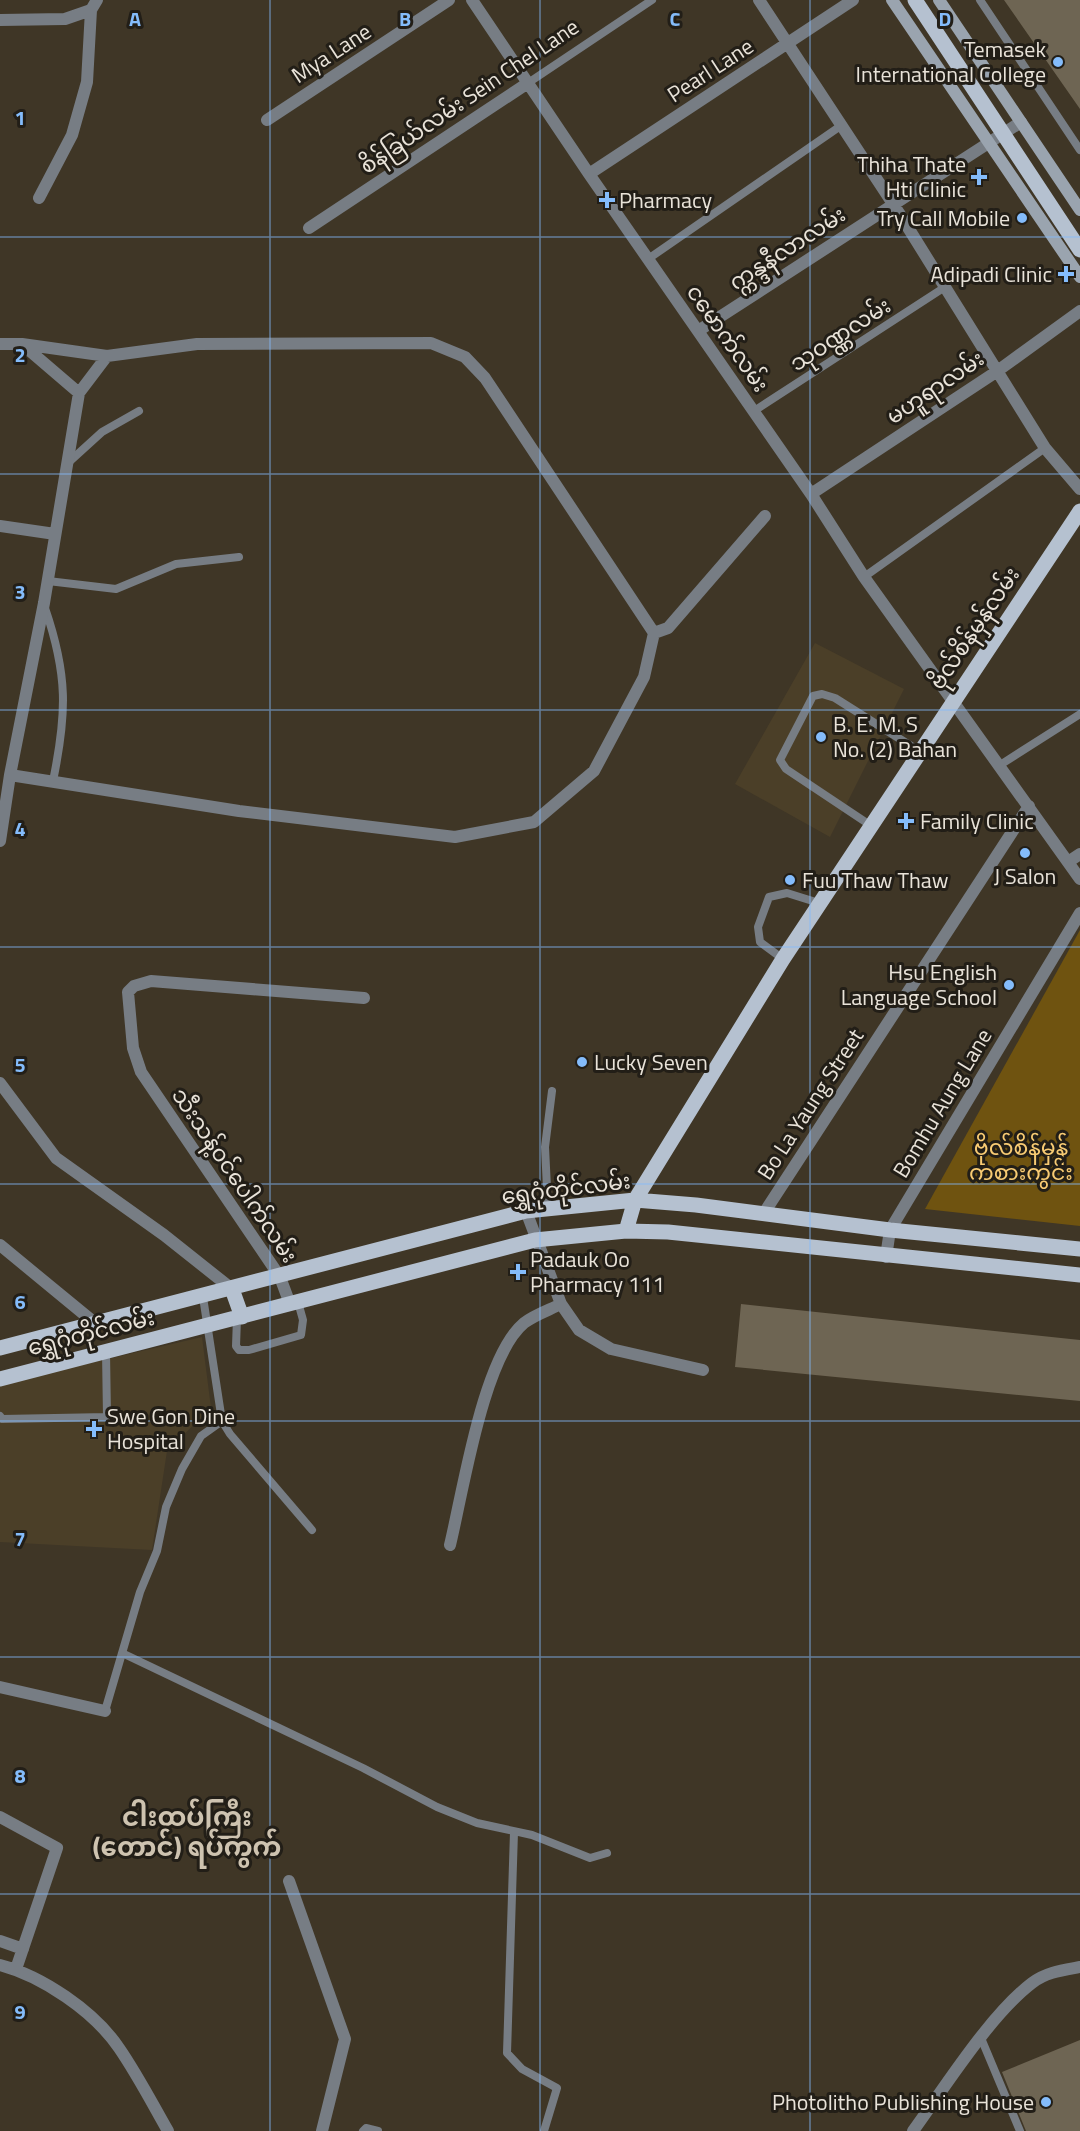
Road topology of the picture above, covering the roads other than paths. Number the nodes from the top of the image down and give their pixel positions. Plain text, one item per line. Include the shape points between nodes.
1 (449, 0) edge
2 (472, 0) edge
3 (652, 0) edge
4 (759, 0) edge
5 (853, 0) edge
6 (892, 0) edge
7 (915, 0) edge
8 (939, 0) edge
9 (980, 0) edge
10 (94, 5) edge
11 (0, 20) edge
12 (789, 44) junction
13 (528, 83) junction
14 (267, 120) dead end
15 (1021, 122) junction
16 (842, 125) junction
17 (988, 142) junction
18 (1080, 150) edge
19 (589, 174) junction
20 (39, 198) dead end
21 (894, 204) junction
22 (1080, 210) edge
23 (309, 228) dead end
24 (1080, 231) edge
25 (1059, 245) junction
26 (1080, 250) edge
27 (648, 259) junction
28 (1080, 277) edge
29 (945, 287) junction
30 (1080, 311) edge
31 (698, 331) junction
32 (0, 344) edge
33 (22, 344) junction
34 (107, 356) junction
35 (996, 372) junction
36 (79, 393) junction
37 (139, 411) dead end
38 (754, 411) junction
39 (1045, 448) junction
40 (68, 464) junction
41 (1080, 489) edge
42 (811, 494) junction
43 (765, 516) dead end
44 (1078, 518) edge
45 (0, 526) edge
46 (56, 534) junction
47 (239, 557) dead end
48 (864, 577) junction
49 (48, 581) junction
50 (44, 603) junction
51 (654, 633) junction
52 (953, 698) junction
53 (1080, 714) edge
54 (919, 751) junction
55 (1000, 765) junction
56 (10, 775) junction
57 (53, 782) junction
58 (1029, 806) junction
59 (870, 825) junction
60 (0, 841) edge
61 (1080, 854) edge
62 (1068, 862) junction
63 (1080, 879) edge
64 (819, 903) junction
65 (1080, 913) edge
66 (783, 959) junction
67 (364, 998) dead end
68 (0, 1083) edge
69 (552, 1091) dead end
70 (635, 1200) junction
71 (548, 1209) junction
72 (526, 1211) junction
73 (764, 1213) junction
74 (890, 1230) junction
75 (626, 1231) junction
76 (535, 1240) junction
77 (0, 1245) edge
78 (1080, 1249) edge
79 (886, 1257) junction
80 (1080, 1275) edge
81 (280, 1277) junction
82 (232, 1289) junction
83 (203, 1297) junction
84 (294, 1303) junction
85 (561, 1304) junction
86 (239, 1317) junction
87 (96, 1324) junction
88 (206, 1326) junction
89 (0, 1348) edge
90 (106, 1352) junction
91 (703, 1370) dead end
92 (0, 1379) edge
93 (0, 1416) edge
94 (222, 1421) junction
95 (312, 1530) dead end
96 (450, 1545) dead end
97 (122, 1653) junction
98 (0, 1687) edge
99 (105, 1711) joint
100 (0, 1817) edge
101 (514, 1832) junction
102 (607, 1853) dead end
103 (289, 1881) dead end
104 (0, 1941) edge
105 (23, 1949) junction
106 (0, 1965) edge
107 (1080, 1967) edge
108 (16, 1969) junction
109 (981, 2038) junction
110 (168, 2131) edge
111 (322, 2131) edge
112 (363, 2131) edge
113 (378, 2131) edge
114 (544, 2131) edge
115 (913, 2131) edge
116 (1020, 2131) edge

1 - 14 street, Mya Lane
2 - 13 street, ငမောက်လမ်း
3 - 13 lane, စိန်ခြယ်လမ်း Sein Chel Lane
4 - 12 street
5 - 12 street, Pearl Lane
6 - 17 main road
7 - 26 main road, bridge
8 - 15 main road
9 - 18 lane
10 - 11 street via 65,19
10 - 20 street via 87,82 72,135
12 - 16 street
12 - 19 street, Pearl Lane
13 - 19 street, ငမောက်လမ်း
13 - 23 street, စိန်ခြယ်လမ်း Sein Chel Lane
15 - 17 street, က္ကန္ဒနီလာလမ်း
15 - 22 main road
16 - 21 street
16 - 27 lane
17 - 21 street, က္ကန္ဒနီလာလမ်း
17 - 25 main road
19 - 27 street, ငမောက်လမ်း
21 - 29 street
21 - 31 street, က္ကန္ဒနီလာလမ်း
24 - 25 main road
25 - 28 main road
27 - 31 street, ငမောက်လမ်း
29 - 35 street
29 - 38 lane, သုဝဏ္ဏလမ်း
30 - 35 street, မဟူရာလမ်း
31 - 38 street, ငမောက်လမ်း
32 - 33 street
33 - 34 street
33 - 36 street
34 - 36 street
34 - 51 street via 197,344 431,343 465,357 485,378 532,445
35 - 39 street
35 - 42 street, မဟူရာလမ်း
36 - 40 street
37 - 40 lane via 102,432
38 - 42 street, ငမောက်လမ်း
39 - 41 street
39 - 48 lane
40 - 46 street
42 - 48 street, ငမောက်လမ်း
43 - 51 street via 668,627
44 - 52 main road, ဗိုလ်စိန်မှန်လမ်း
45 - 46 street
46 - 49 street
47 - 49 lane via 176,564 116,589
48 - 52 street, ငမောက်လမ်း
49 - 50 street
50 - 56 street
50 - 57 lane via 64,684 65,714
51 - 57 street via 644,676 594,771 534,822 455,837 239,811
52 - 54 main road, ဗိုလ်စိန်မှန်လမ်း
52 - 55 street, ငမောက်လမ်း
53 - 55 lane
54 - 59 main road, ဗိုလ်စိန်မှန်လမ်း
54 - 59 lane via 836,698 813,696 780,760 786,769
55 - 58 street, ငမောက်လမ်း
56 - 57 street
56 - 60 street
58 - 62 street, ငမောက်လမ်း
58 - 73 street, Bo La Yaung Street
59 - 64 main road, ဗိုလ်စိန်မှန်လမ်း
61 - 62 street
62 - 63 street, ငမောက်လမ်း
64 - 66 main road, ဗိုလ်စိန်မှန်လမ်း
64 - 66 lane via 787,892 769,897 758,927 760,942
65 - 74 street, Bomhu Aung Lane
66 - 70 main road, ဗိုလ်စိန်မှန်လမ်း
67 - 81 street, သီးသန့်ဝင်ပေါက်လမ်း via 151,981 128,992 128,1019 141,1072
68 - 82 street via 56,1158
69 - 71 lane via 545,1147
70 - 71 main road, ရွှေဂုံတိုင်လမ်း
70 - 73 main road, ရွှေဂုံတိုင်လမ်း
70 - 75 main road, ဗိုလ်စိန်မှန်လမ်း
71 - 72 main road, ရွှေဂုံတိုင်လမ်း
72 - 76 street
72 - 81 main road, ရွှေဂုံတိုင်လမ်း
73 - 74 main road, ရွှေဂုံတိုင်လမ်း
74 - 78 main road, ရွှေဂုံတိုင်လမ်း
74 - 79 street, Bomhu Aung Lane
75 - 76 main road, ရွှေဂုံတိုင်လမ်း
75 - 79 main road, ရွှေဂုံတိုင်လမ်း via 761,1241
76 - 84 main road, ရွှေဂုံတိုင်လမ်း
76 - 85 street
77 - 87 street
79 - 80 main road, ရွှေဂုံတိုင်လမ်း
81 - 82 main road, ရွှေဂုံတိုင်လမ်း
81 - 84 street, သီးသန့်ဝင်ပေါက်လမ်း
82 - 83 main road, ရွှေဂုံတိုင်လမ်း
82 - 86 main road
83 - 87 main road, ရွှေဂုံတိုင်လမ်း
83 - 88 lane
84 - 86 main road, ရွှေဂုံတိုင်လမ်း
84 - 86 lane via 303,1320 301,1335 249,1350 238,1350 236,1346
85 - 91 street via 579,1330 611,1349
85 - 96 street via 524,1323 502,1354 488,1385
86 - 88 main road, ရွှေဂုံတိုင်လမ်း
87 - 89 main road, ရွှေဂုံတိုင်လမ်း
88 - 90 main road, ရွှေဂုံတိုင်လမ်း
88 - 94 lane
90 - 92 main road, ရွှေဂုံတိုင်လမ်း
90 - 93 lane via 107,1417
94 - 95 lane
94 - 97 lane via 201,1436 182,1469 166,1507 157,1551
97 - 99 lane
97 - 101 lane via 437,1807
98 - 99 street
100 - 105 street via 57,1848
101 - 102 lane via 590,1858
101 - 114 lane via 507,2053 522,2069 557,2088
103 - 111 street via 345,2038
104 - 105 street
105 - 108 street
106 - 108 street
107 - 109 street via 1050,1973 1033,1982
108 - 110 street via 68,1996 118,2046
109 - 115 street
109 - 116 lane
112 - 113 lane

